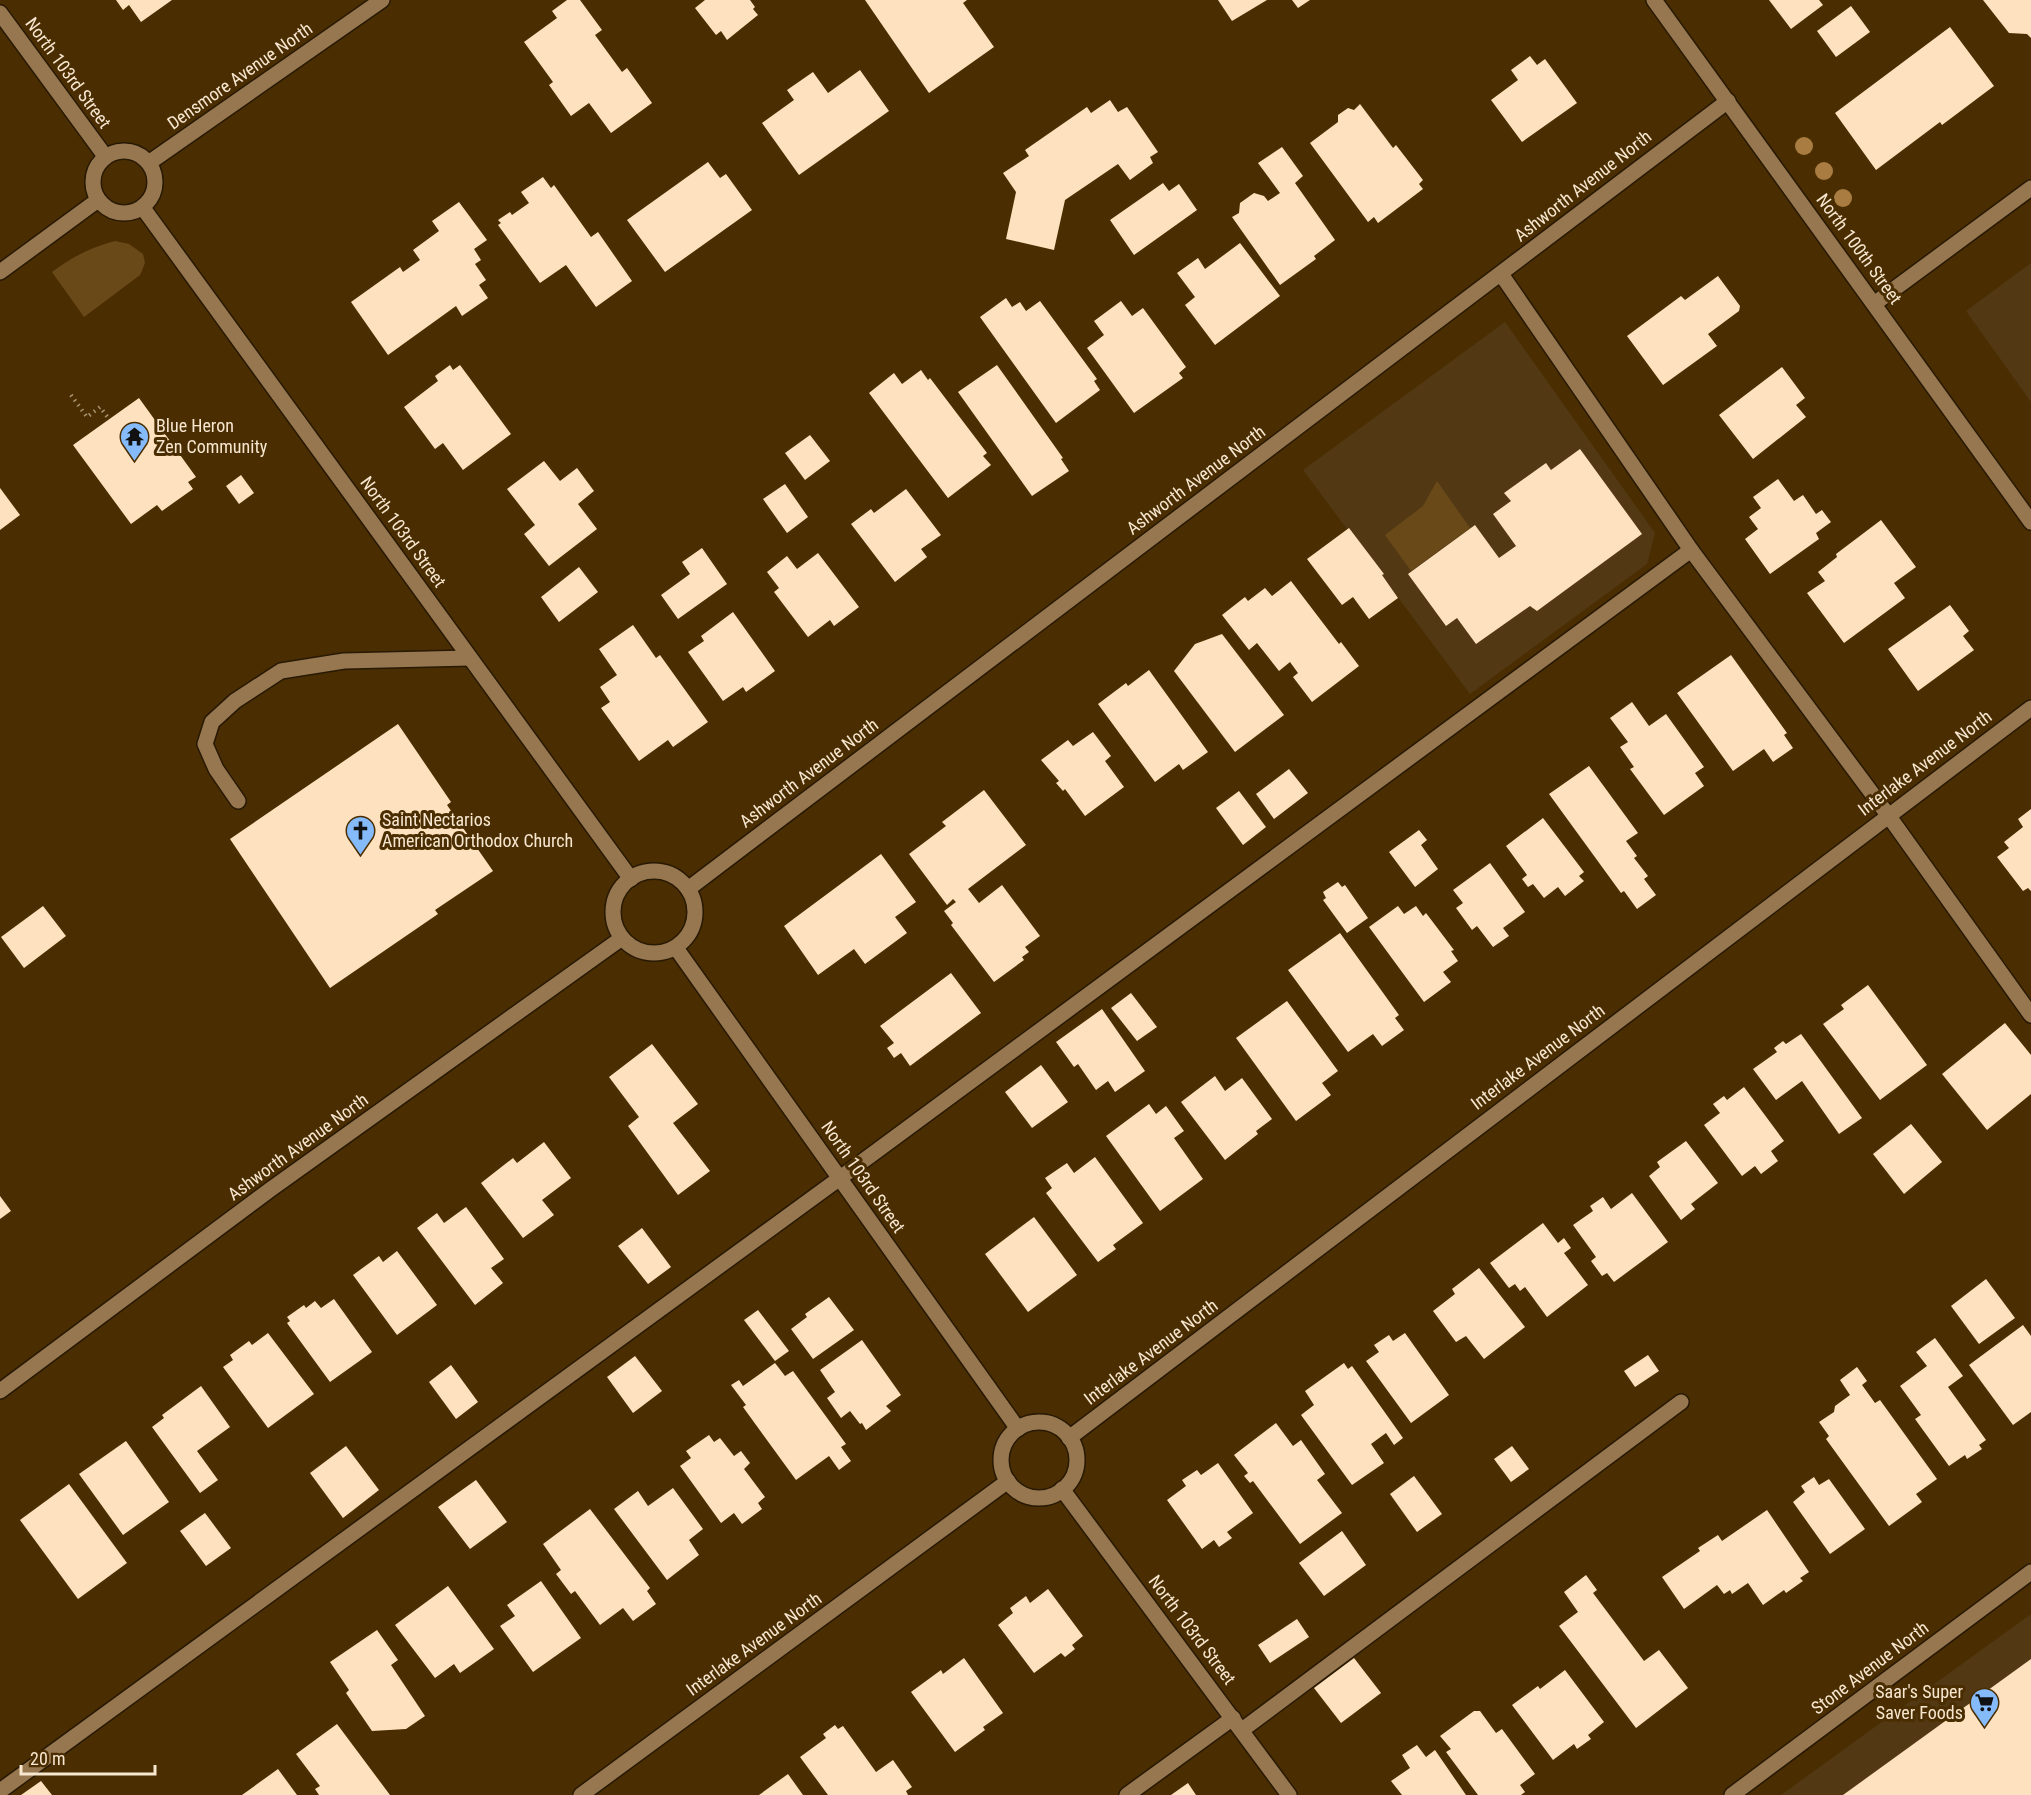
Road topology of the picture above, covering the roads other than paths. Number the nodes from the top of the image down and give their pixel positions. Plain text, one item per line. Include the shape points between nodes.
1 (381, 0) edge
2 (1654, 0) edge
3 (0, 13) edge
4 (1728, 101) junction
5 (105, 156) junction
6 (150, 162) junction
7 (2031, 188) edge
8 (98, 200) junction
9 (143, 208) junction
10 (0, 272) edge
11 (1501, 274) junction
12 (1874, 304) junction
13 (2031, 522) edge
14 (1691, 550) junction
15 (470, 658) junction
16 (2031, 708) edge
17 (238, 801) dead end
18 (1888, 815) junction
19 (631, 879) junction
20 (688, 889) junction
21 (622, 938) junction
22 (676, 948) junction
23 (2031, 1015) edge
24 (840, 1178) junction
25 (0, 1391) edge
26 (1681, 1402) dead end
27 (1018, 1429) junction
28 (1070, 1438) junction
29 (1008, 1481) junction
30 (1062, 1489) junction
31 (2031, 1572) edge
32 (1238, 1724) junction
33 (0, 1791) edge
34 (581, 1795) edge
35 (1128, 1795) edge
36 (1289, 1795) edge
37 (1732, 1795) edge

1 - 6 street, Densmore Avenue North
2 - 4 street, North 100th Street
3 - 5 street, North 103rd Street
4 - 11 street, Ashworth Avenue North
4 - 12 street, North 100th Street
5 - 6 street via 120,150 137,153
5 - 8 street via 95,168 92,185
6 - 9 street via 155,187
7 - 12 street
8 - 9 street via 111,211 128,214
8 - 10 street
9 - 15 street, North 103rd Street
11 - 14 street
11 - 20 street, Ashworth Avenue North
12 - 13 street, North 100th Street
14 - 18 street
14 - 24 street
15 - 17 street via 344,661 281,671 235,701 212,722 204,744 216,770
15 - 19 street, North 103rd Street
16 - 18 street, Interlake Avenue North
18 - 23 street
18 - 28 street, Interlake Avenue North
19 - 20 street via 648,871 661,871 675,876
19 - 21 street via 617,894 613,906 613,919
20 - 22 street via 696,912 694,926
21 - 22 street via 648,954
21 - 25 street, Ashworth Avenue North
22 - 24 street, North 103rd Street
24 - 27 street, North 103rd Street
24 - 33 street
26 - 32 street
27 - 28 street via 1046,1422
27 - 29 street via 1005,1442 1001,1453
28 - 30 street via 1077,1460 1074,1473
29 - 30 street via 1033,1497 1046,1497
29 - 34 street, Interlake Avenue North
30 - 32 street, North 103rd Street
31 - 37 street, Stone Avenue North
32 - 35 street
32 - 36 street, North 103rd Street

